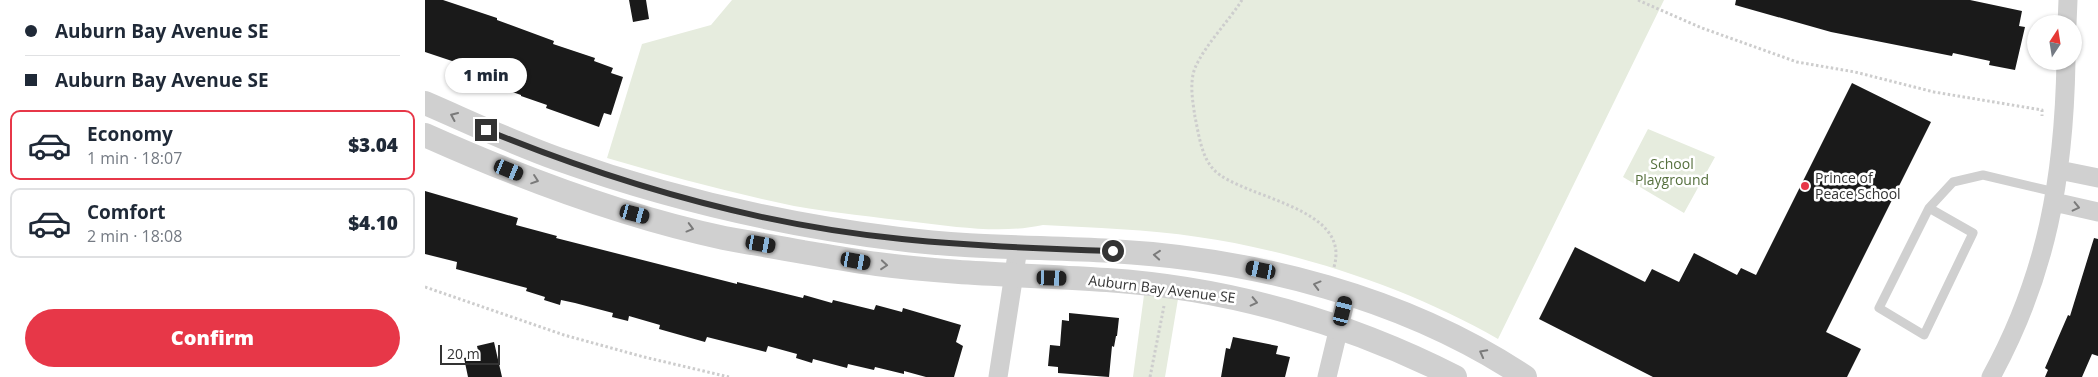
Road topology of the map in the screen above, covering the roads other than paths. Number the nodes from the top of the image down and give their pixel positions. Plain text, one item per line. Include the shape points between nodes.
1 (2068, 0) edge
2 (2067, 15) edge
3 (2067, 70) edge
4 (425, 103) edge
5 (425, 135) edge
6 (2059, 170) junction
7 (2098, 178) edge
8 (2055, 197) junction
9 (1929, 208) junction
10 (2098, 212) edge
11 (1018, 248) junction
12 (1014, 277) junction
13 (1347, 294) junction
14 (1339, 327) junction
15 (998, 377) edge
16 (1327, 377) edge
17 (1455, 377) edge
18 (1525, 377) edge
19 (1991, 377) edge

1 - 2 street
3 - 6 street
11 -> 4 street via 900,239 787,222 720,207 632,184 556,158
5 -> 12 street, Auburn Bay Avenue SE via 544,184 618,209 723,237 875,264
6 - 7 street
6 - 8 street
8 - 9 lane via 1983,175 1953,182
8 -> 10 street
8 - 19 street via 2044,250 2029,295 2011,340
9 - 9 lane via 1973,233 1925,335 1879,308
11 - 12 street
13 -> 11 street via 1272,273 1188,258 1113,251
12 -> 14 street, Auburn Bay Avenue SE via 1108,280 1191,291 1274,307
12 - 15 street
13 - 14 street
18 -> 13 street via 1437,328
14 - 16 street
14 - 17 street, Auburn Bay Avenue SE via 1406,352

